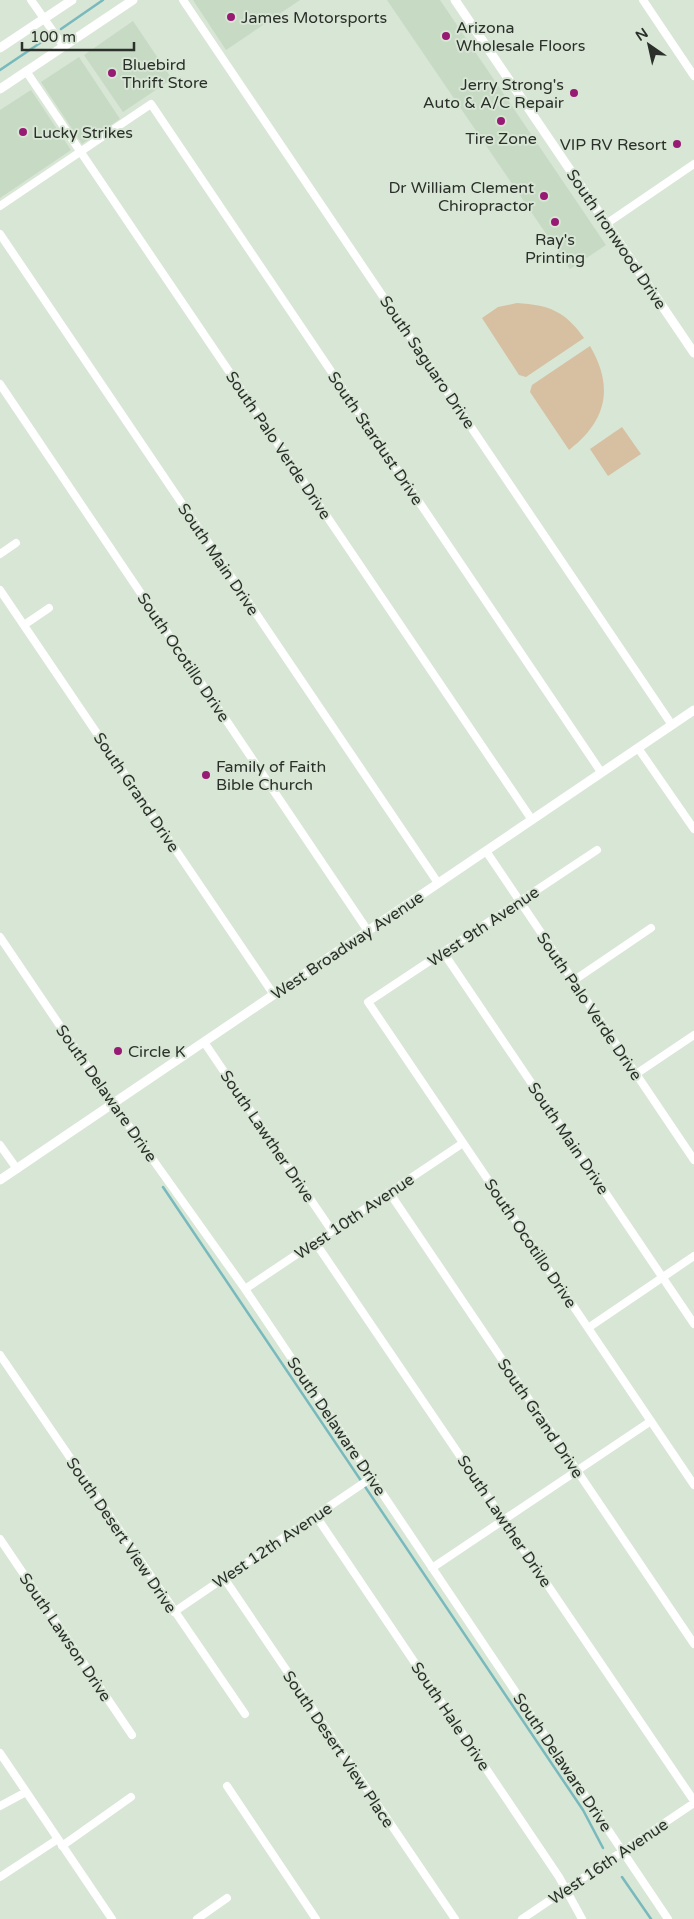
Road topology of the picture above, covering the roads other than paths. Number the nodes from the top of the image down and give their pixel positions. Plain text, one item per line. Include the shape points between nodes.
1 (31, 0) edge
2 (72, 0) edge
3 (134, 0) edge
4 (184, 0) edge
5 (455, 0) edge
6 (643, 0) edge
7 (44, 19) junction
8 (64, 47) junction
9 (0, 48) edge
10 (26, 71) junction
11 (694, 76) edge
12 (0, 89) edge
13 (81, 151) junction
14 (694, 164) edge
15 (0, 206) edge
16 (606, 224) junction
17 (0, 234) edge
18 (694, 353) edge
19 (0, 384) edge
20 (16, 543) dead end
21 (0, 554) edge
22 (0, 590) edge
23 (49, 608) dead end
24 (24, 625) junction
25 (694, 710) edge
26 (672, 725) junction
27 (638, 748) junction
28 (601, 772) junction
29 (532, 820) junction
30 (694, 830) edge
31 (597, 850) dead end
32 (486, 851) junction
33 (438, 883) junction
34 (520, 901) junction
35 (651, 928) dead end
36 (368, 930) junction
37 (0, 937) edge
38 (443, 952) junction
39 (573, 981) junction
40 (274, 995) junction
41 (368, 1002) joint
42 (694, 1035) edge
43 (204, 1042) junction
44 (636, 1074) junction
45 (113, 1104) junction
46 (463, 1143) junction
47 (0, 1144) edge
48 (694, 1145) edge
49 (687, 1150) junction
50 (694, 1160) edge
51 (16, 1169) junction
52 (0, 1180) edge
53 (389, 1192) junction
54 (332, 1231) junction
55 (315, 1242) junction
56 (694, 1256) edge
57 (663, 1278) junction
58 (245, 1289) junction
59 (694, 1324) edge
60 (588, 1328) junction
61 (0, 1355) edge
62 (651, 1421) junction
63 (577, 1470) junction
64 (365, 1482) junction
65 (694, 1485) edge
66 (316, 1516) junction
67 (504, 1520) junction
68 (0, 1539) edge
69 (432, 1568) junction
70 (224, 1578) junction
71 (174, 1612) junction
72 (694, 1644) edge
73 (245, 1714) dead end
74 (132, 1735) dead end
75 (0, 1753) edge
76 (227, 1786) dead end
77 (26, 1792) junction
78 (131, 1797) dead end
79 (694, 1802) edge
80 (0, 1806) edge
81 (60, 1842) junction
82 (623, 1852) junction
83 (0, 1877) edge
84 (566, 1890) junction
85 (228, 1898) dead end
86 (112, 1919) edge
87 (197, 1919) edge
88 (316, 1919) edge
89 (455, 1919) edge
90 (522, 1919) edge
91 (582, 1919) edge
92 (668, 1919) edge

1 - 7 street
2 - 7 main road
3 - 8 main road
4 - 26 street, South Saguaro Drive
5 - 16 main road, South Ironwood Drive
6 - 11 street
7 - 8 street
7 - 9 main road
8 - 10 main road
10 - 12 main road
10 - 13 street, South Palo Verde Drive
13 - 15 street
13 - 28 street, South Stardust Drive via 150,104
13 - 29 street, South Palo Verde Drive
14 - 16 street
16 - 18 main road, South Ironwood Drive
17 - 33 street, South Main Drive
19 - 36 street, South Ocotillo Drive
20 - 21 street
22 - 24 street, South Grand Drive
23 - 24 street
24 - 40 street, South Grand Drive
25 - 26 main road, West Broadway Avenue
26 - 27 main road, West Broadway Avenue
27 - 28 main road, West Broadway Avenue
27 - 30 street
28 - 29 main road, West Broadway Avenue
29 - 32 main road, West Broadway Avenue
31 - 34 street, West 9th Avenue
32 - 33 main road, West Broadway Avenue
32 - 34 street, South Palo Verde Drive
33 - 36 main road, West Broadway Avenue
34 - 38 street, West 9th Avenue
34 - 39 street, South Palo Verde Drive
35 - 39 street
36 - 40 main road, West Broadway Avenue
37 - 45 street, South Delaware Drive
38 - 41 street, West 9th Avenue
38 - 57 street, South Main Drive
39 - 44 street, South Palo Verde Drive
40 - 43 main road, West Broadway Avenue
41 - 46 street, South Ocotillo Drive
42 - 44 street
43 - 45 main road, West Broadway Avenue
43 - 54 street, South Lawther Drive
44 - 49 street, South Palo Verde Drive
45 - 51 main road, West Broadway Avenue
45 - 58 street, South Delaware Drive
46 - 53 street, West 10th Avenue
46 - 60 street, South Ocotillo Drive
47 - 51 street
48 - 49 street
49 - 50 street, South Palo Verde Drive
51 - 52 main road, West Broadway Avenue
53 - 54 street, West 10th Avenue
53 - 63 street, South Grand Drive
54 - 55 street, West 10th Avenue
55 - 58 street, West 10th Avenue
55 - 67 street, South Lawther Drive
56 - 57 street
57 - 59 street, South Main Drive
57 - 60 street
58 - 64 street, South Delaware Drive
60 - 62 street, South Ocotillo Drive
61 - 71 street, South Desert View Drive
62 - 63 street
62 - 65 street, South Ocotillo Drive
63 - 67 street
63 - 72 street, South Grand Drive
64 - 66 street, West 12th Avenue
64 - 69 street, South Delaware Drive
66 - 70 street, West 12th Avenue
66 - 84 street, South Hale Drive
67 - 69 street
67 - 79 street, South Lawther Drive
68 - 74 street, South Lawson Drive
69 - 82 street, South Delaware Drive
70 - 71 street, West 12th Avenue
70 - 89 street, South Desert View Place
71 - 73 street, South Desert View Drive
75 - 77 street
76 - 88 street
77 - 80 street
77 - 81 street
78 - 81 street
79 - 82 street, West 16th Avenue
81 - 83 street
81 - 86 street
82 - 84 street, West 16th Avenue
82 - 92 street, South Delaware Drive
84 - 90 street, West 16th Avenue
84 - 91 street, South Hale Drive
85 - 87 street

